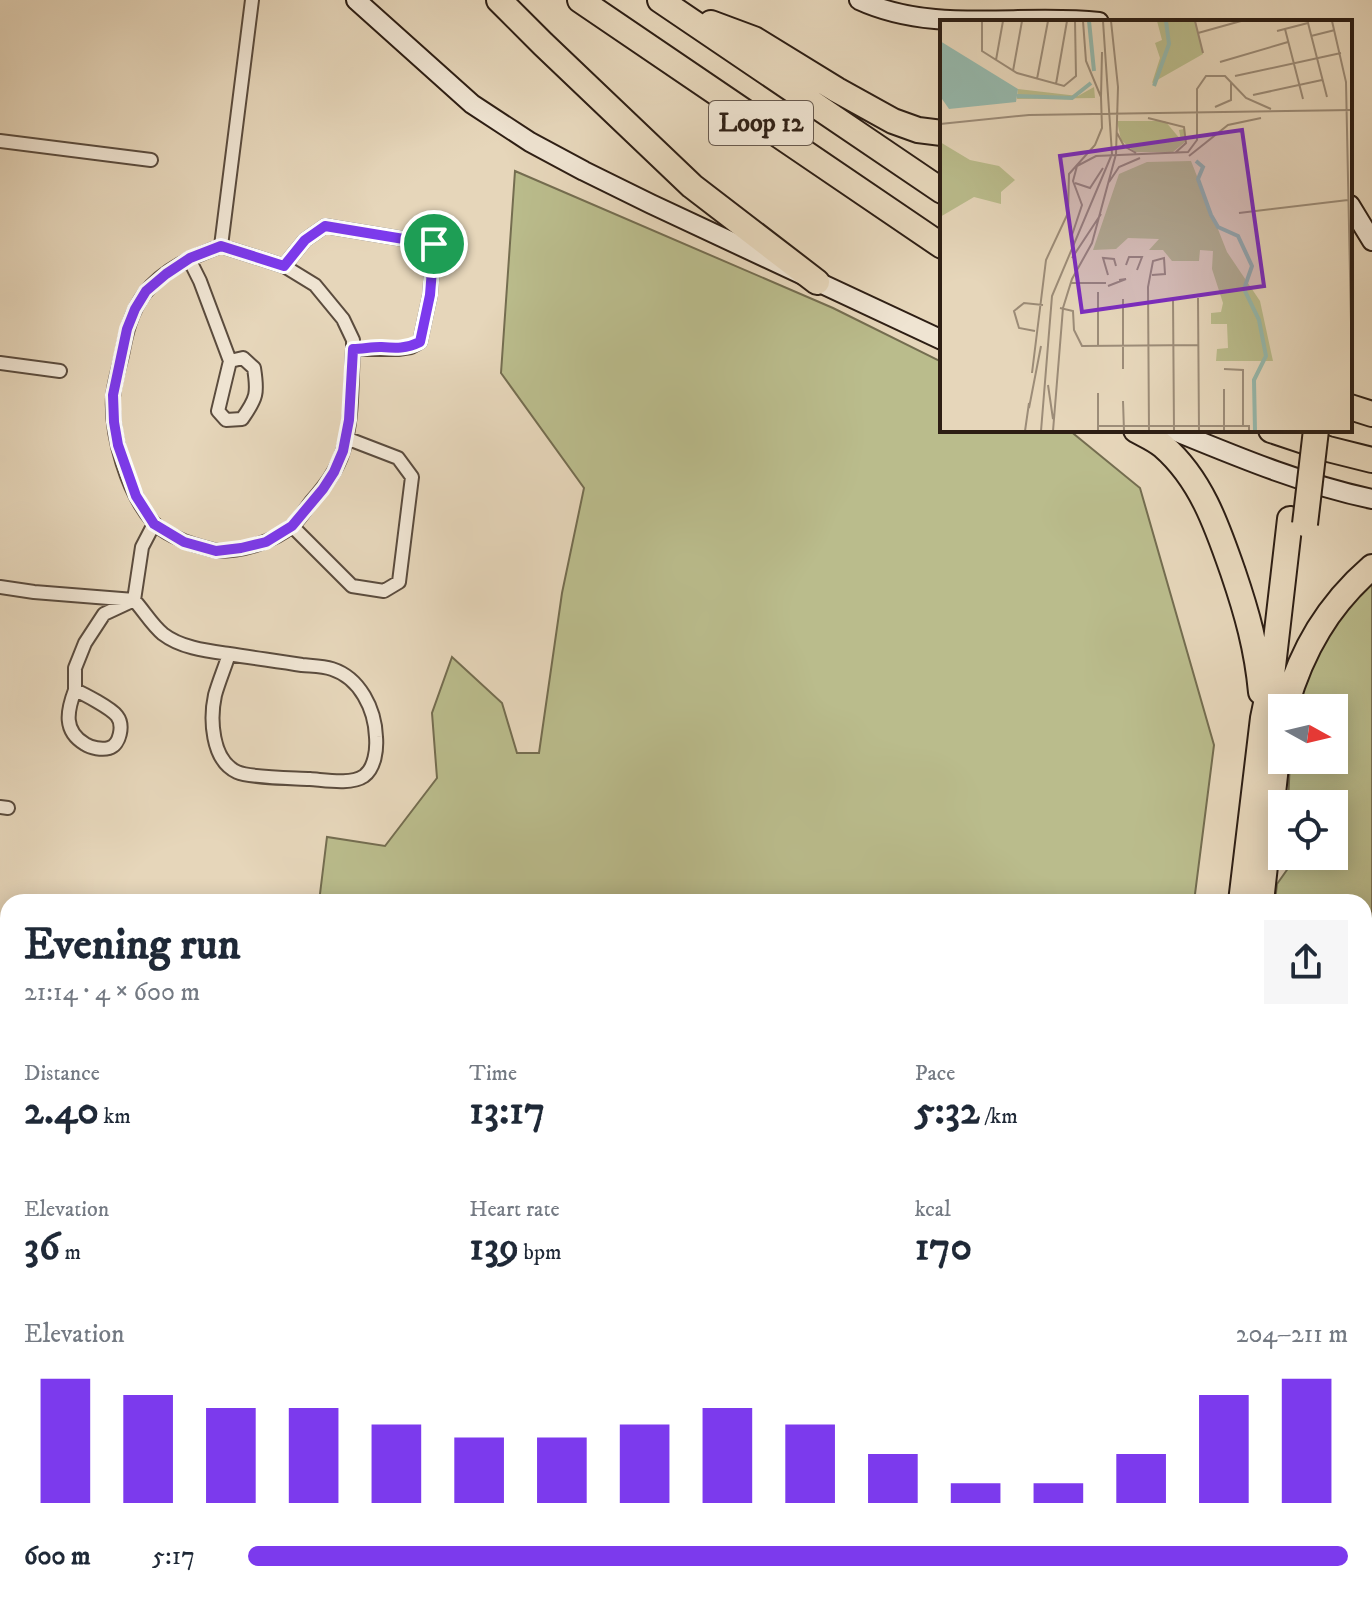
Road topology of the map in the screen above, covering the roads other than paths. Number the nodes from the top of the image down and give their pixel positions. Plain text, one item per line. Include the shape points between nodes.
1 (252, 0) edge
2 (356, 0) edge
3 (499, 0) edge
4 (580, 0) edge
5 (859, 0) edge
6 (667, 4) edge
7 (941, 20) edge
8 (940, 133) edge
9 (0, 141) edge
10 (151, 160) dead end
11 (940, 190) edge
12 (1352, 208) edge
13 (1372, 241) edge
14 (940, 245) edge
15 (221, 246) junction
16 (189, 259) junction
17 (284, 266) junction
18 (817, 282) junction
19 (940, 339) edge
20 (353, 349) junction
21 (230, 361) junction
22 (0, 363) edge
23 (60, 371) dead end
24 (1352, 408) edge
25 (1372, 414) edge
26 (1140, 432) edge
27 (1177, 432) edge
28 (1277, 432) edge
29 (1300, 432) edge
30 (1316, 432) edge
31 (346, 438) junction
32 (1372, 460) edge
33 (1372, 499) edge
34 (1297, 522) junction
35 (154, 524) junction
36 (292, 526) junction
37 (1372, 567) edge
38 (0, 587) edge
39 (134, 600) junction
40 (229, 654) junction
41 (75, 690) junction
42 (1271, 694) edge
43 (1275, 694) edge
44 (1287, 694) edge
45 (1268, 766) edge
46 (1273, 774) edge
47 (1243, 894) edge
48 (1262, 894) edge

1 - 15 street
2 - 18 main road via 472,104 530,142
3 - 18 highway via 692,186
4 - 14 highway, Loop 12
5 - 7 main road
6 - 8 highway via 754,39 893,121
6 - 11 highway, Loop 12
9 - 10 street
12 - 13 main road
15 - 16 street
15 - 17 street
16 - 21 street
16 - 35 street via 146,291 135,309 113,395 118,445 136,496
17 - 20 street via 315,285 343,319
17 - 20 street via 325,226 434,244 420,342 398,349
18 - 19 main road
20 - 31 street
21 - 21 street via 218,411 226,420 242,419 254,402 254,368 243,358
22 - 23 street
24 - 25 highway
26 - 42 highway via 1160,443 1200,490 1249,618
27 - 33 main road via 1282,474
28 - 32 highway
29 - 34 highway
30 - 34 highway, bridge
31 - 36 street via 334,472
31 - 36 street via 398,458 412,477 399,582 384,591 352,586
34 - 43 highway via 1272,675
35 - 36 street via 184,542 216,551 266,542
35 - 39 street via 142,547
37 - 44 highway via 1341,597 1318,630
38 - 39 street
39 - 40 street via 164,634 183,645
39 - 41 street via 104,614 75,668
40 - 40 street via 213,716 213,735 227,765 238,773 285,778 347,780 367,774 376,755 375,719 371,705 349,679 334,669
41 - 41 street via 68,709 69,729 89,747 109,748 119,737 117,716
45 - 47 highway
46 - 48 highway

